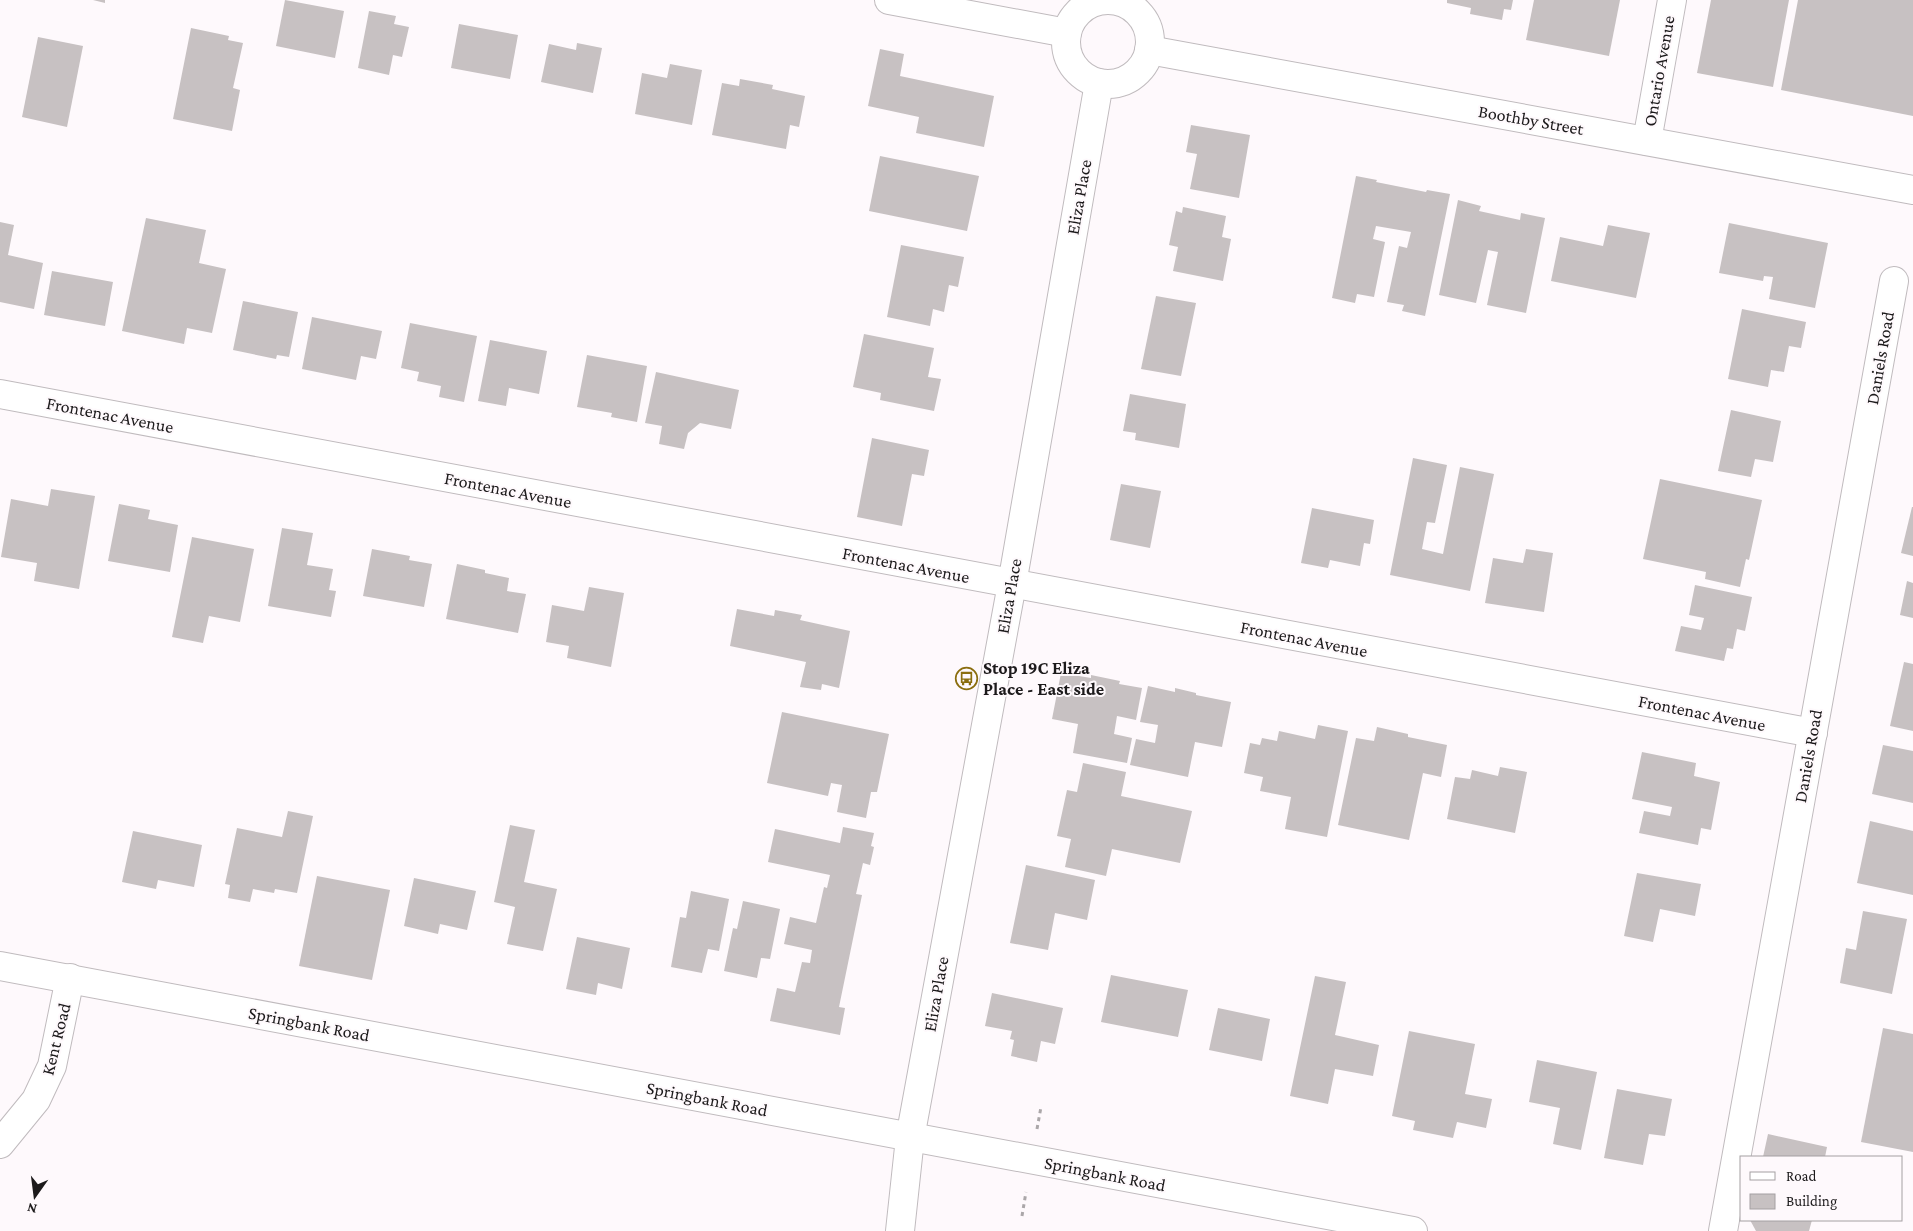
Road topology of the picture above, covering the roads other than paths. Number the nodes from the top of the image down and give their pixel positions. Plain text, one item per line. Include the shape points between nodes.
1 (888, 0) edge
2 (1115, 0) edge
3 (1672, 0) edge
4 (1067, 32) junction
5 (1149, 50) junction
6 (1099, 83) junction
7 (1646, 141) junction
8 (1913, 190) edge
9 (1894, 281) dead end
10 (0, 394) edge
11 (1012, 584) junction
12 (1813, 733) junction
13 (0, 966) edge
14 (70, 978) junction
15 (910, 1138) junction
16 (0, 1144) edge
17 (900, 1231) edge
18 (1414, 1231) edge
19 (1723, 1231) edge

1 - 4 street
2 - 4 street via 1084,8 1071,21
2 - 5 street via 1138,13 1149,37
3 - 7 street, Ontario Avenue
4 - 6 street via 1069,59 1086,78
5 - 6 street via 1136,73 1112,84
5 - 7 street, Boothby Street
6 - 11 street, Eliza Place
7 - 8 street, Boothby Street
9 - 12 street, Daniels Road
10 - 11 street, Frontenac Avenue
11 - 12 street, Frontenac Avenue
11 - 15 street, Eliza Place
12 - 19 street, Daniels Road
13 - 14 street, Springbank Road
14 - 15 street, Springbank Road
14 - 16 street, Kent Road via 52,1066 36,1100
15 - 17 street, Eliza Place
15 - 18 street, Springbank Road

